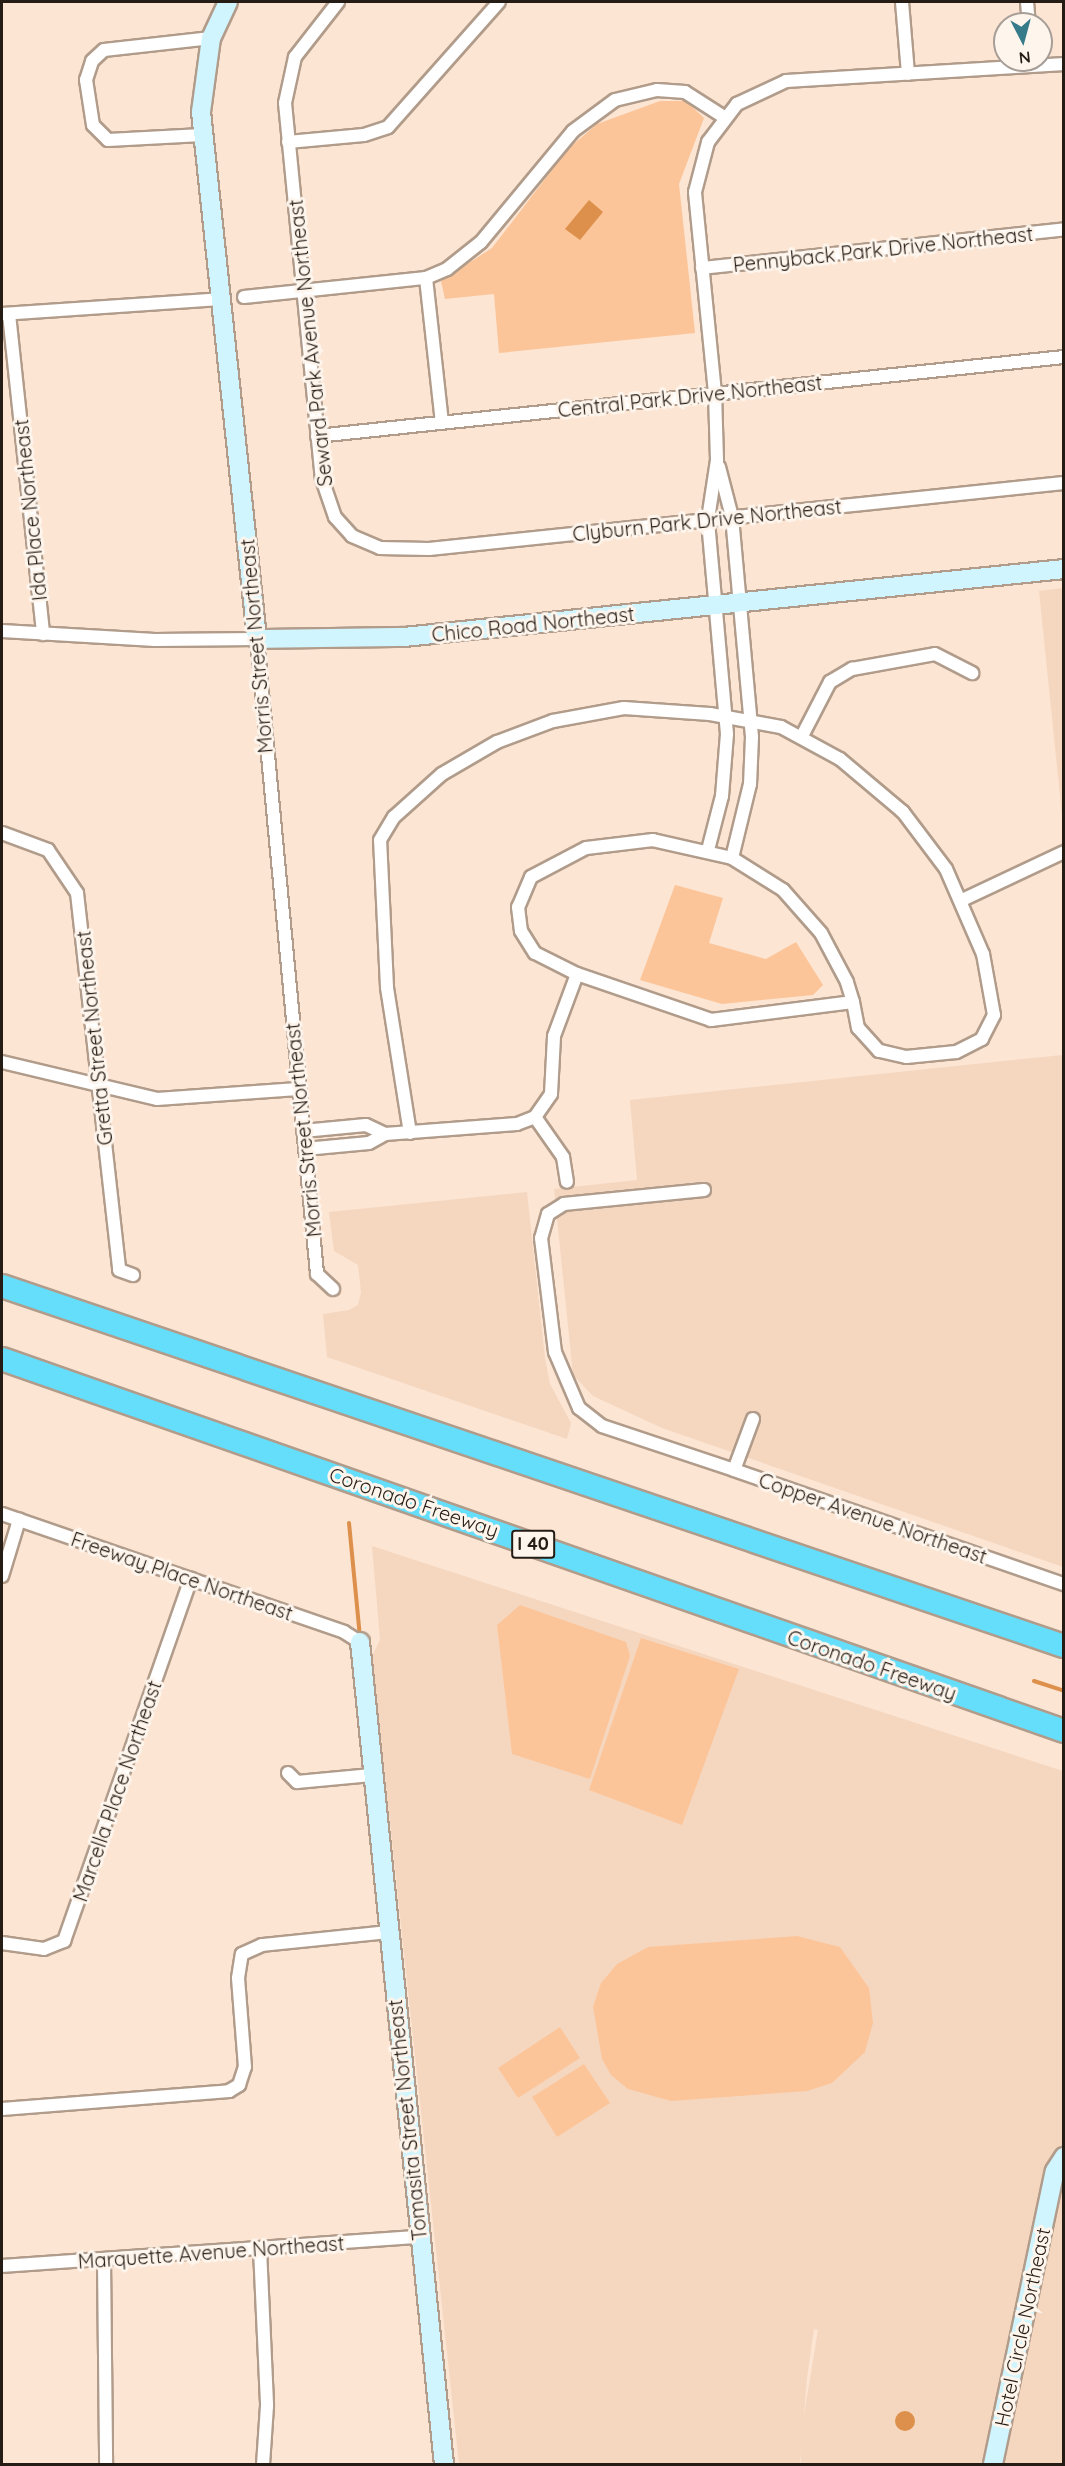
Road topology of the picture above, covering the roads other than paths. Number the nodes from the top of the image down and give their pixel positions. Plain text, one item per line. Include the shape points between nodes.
1 (228, 2) edge
2 (338, 2) edge
3 (499, 2) edge
4 (902, 2) edge
5 (211, 38) junction
6 (993, 66) edge
7 (908, 74) junction
8 (724, 117) junction
9 (202, 135) junction
10 (288, 142) junction
11 (1064, 229) edge
12 (702, 268) junction
13 (426, 278) junction
14 (304, 292) junction
15 (244, 297) dead end
16 (221, 299) junction
17 (5, 314) edge
18 (1064, 357) edge
19 (715, 393) junction
20 (442, 423) junction
21 (317, 436) junction
22 (717, 459) junction
23 (1064, 483) edge
24 (732, 517) junction
25 (708, 519) junction
26 (352, 536) joint
27 (1064, 569) edge
28 (741, 602) junction
29 (716, 605) junction
30 (2, 631) edge
31 (43, 634) junction
32 (257, 639) junction
33 (972, 674) dead end
34 (726, 716) junction
35 (752, 721) junction
36 (802, 736) junction
37 (2, 833) edge
38 (708, 850) junction
39 (1064, 852) edge
40 (732, 858) junction
41 (962, 900) junction
42 (577, 974) junction
43 (853, 1002) junction
44 (2, 1062) edge
45 (100, 1089) junction
46 (298, 1089) junction
47 (536, 1117) junction
48 (303, 1131) junction
49 (410, 1132) junction
50 (385, 1134) junction
51 (305, 1149) junction
52 (567, 1182) dead end
53 (704, 1190) dead end
54 (133, 1275) dead end
55 (2, 1286) edge
56 (333, 1289) dead end
57 (2, 1359) edge
58 (753, 1419) dead end
59 (734, 1470) junction
60 (2, 1514) edge
61 (19, 1520) junction
62 (2, 1576) edge
63 (191, 1579) junction
64 (1064, 1584) edge
65 (360, 1642) joint
66 (1064, 1646) edge
67 (1064, 1731) edge
68 (288, 1773) dead end
69 (372, 1775) junction
70 (387, 1932) junction
71 (2, 1942) edge
72 (2, 2109) edge
73 (1064, 2157) edge
74 (420, 2238) junction
75 (260, 2249) junction
76 (104, 2260) junction
77 (2, 2266) edge
78 (106, 2464) edge
79 (263, 2464) edge
80 (444, 2464) edge
81 (993, 2464) edge

1 - 5 street, Morris Street Northeast
2 - 10 street, Seward Park Avenue Northeast via 291,67 285,103
3 - 10 street via 388,127 364,135
4 - 7 street
5 - 9 street, Morris Street Northeast via 200,100
5 - 9 street via 104,50 86,75 93,125 108,140
6 - 7 street
7 - 8 street via 786,81 752,95
8 - 12 street via 699,161 695,184
8 - 13 street via 685,92 657,90 615,100 573,131 473,250
9 - 16 street, Morris Street Northeast
10 - 14 street, Seward Park Avenue Northeast
11 - 12 street, Pennyback Park Drive Northeast
12 - 19 street
13 - 14 street
13 - 20 street
14 - 15 street
14 - 21 street, Seward Park Avenue Northeast
16 - 17 street
16 - 32 street, Morris Street Northeast
17 - 31 street, Ida Place Northeast
18 - 19 street, Central Park Drive Northeast
19 - 20 street, Central Park Drive Northeast
19 - 22 street
20 - 21 street, Central Park Drive Northeast
21 - 26 street, Seward Park Avenue Northeast via 325,493
22 - 24 street
22 - 25 street
23 - 24 street, Clyburn Park Drive Northeast
24 - 25 street, Clyburn Park Drive Northeast
24 - 28 street
25 - 26 street, Clyburn Park Drive Northeast via 429,549 380,548
25 - 29 street
27 - 28 street, Chico Road Northeast
28 - 29 street, Chico Road Northeast
28 - 35 street
29 - 32 street, Chico Road Northeast via 404,637
29 - 34 street
30 - 31 street, Chico Road Northeast
31 - 32 street, Chico Road Northeast
32 - 46 street, Morris Street Northeast
33 - 36 street via 935,654 852,669 830,682
34 - 35 street
34 - 38 street via 722,796
34 - 49 street via 624,708 525,729 442,774 386,827 377,860 387,987
35 - 36 street
35 - 40 street via 750,784
36 - 41 street via 874,785 903,812
37 - 45 street, Gretta Street Northeast via 48,850 73,880
38 - 40 street
38 - 42 street via 632,840 586,848 545,866 522,889 518,907 521,931 535,953
39 - 41 street
40 - 43 street via 772,880 807,914 835,957
41 - 43 street via 983,954 994,1015 976,1043 906,1057 879,1051 858,1028
42 - 43 street via 711,1020
42 - 47 street via 554,1036 551,1094
44 - 45 street
45 - 46 street via 177,1100
45 - 54 street, Gretta Street Northeast via 119,1270
46 - 48 street, Morris Street Northeast
47 - 49 street via 517,1124
47 - 52 street via 563,1157
48 - 50 street via 366,1125
48 - 51 street, Morris Street Northeast
49 - 50 street
50 - 51 street via 369,1143
51 - 56 street, Morris Street Northeast via 317,1274
53 - 59 street via 564,1204 548,1214 541,1238 555,1352 579,1408 602,1426
55 - 66 highway
57 - 67 highway, Coronado Freeway / I 40
58 - 59 street, Copper Avenue Northeast
59 - 64 street, Copper Avenue Northeast
60 - 61 street, Freeway Place Northeast
61 - 62 street
61 - 63 street, Freeway Place Northeast
63 - 65 street, Freeway Place Northeast via 344,1632
63 - 71 street, Marcella Place Northeast via 64,1941 44,1949
65 - 69 street, Tomasita Street Northeast
68 - 69 street via 297,1782
69 - 70 street, Tomasita Street Northeast
70 - 72 street via 262,1945 242,1954 238,1978 245,2067 239,2085 229,2091
70 - 74 street, Tomasita Street Northeast
73 - 81 street, Hotel Circle Northeast via 1055,2171
74 - 75 street, Marquette Avenue Northeast
74 - 80 street, Tomasita Street Northeast
75 - 76 street, Marquette Avenue Northeast
75 - 79 street via 267,2406
76 - 77 street, Marquette Avenue Northeast
76 - 78 street

